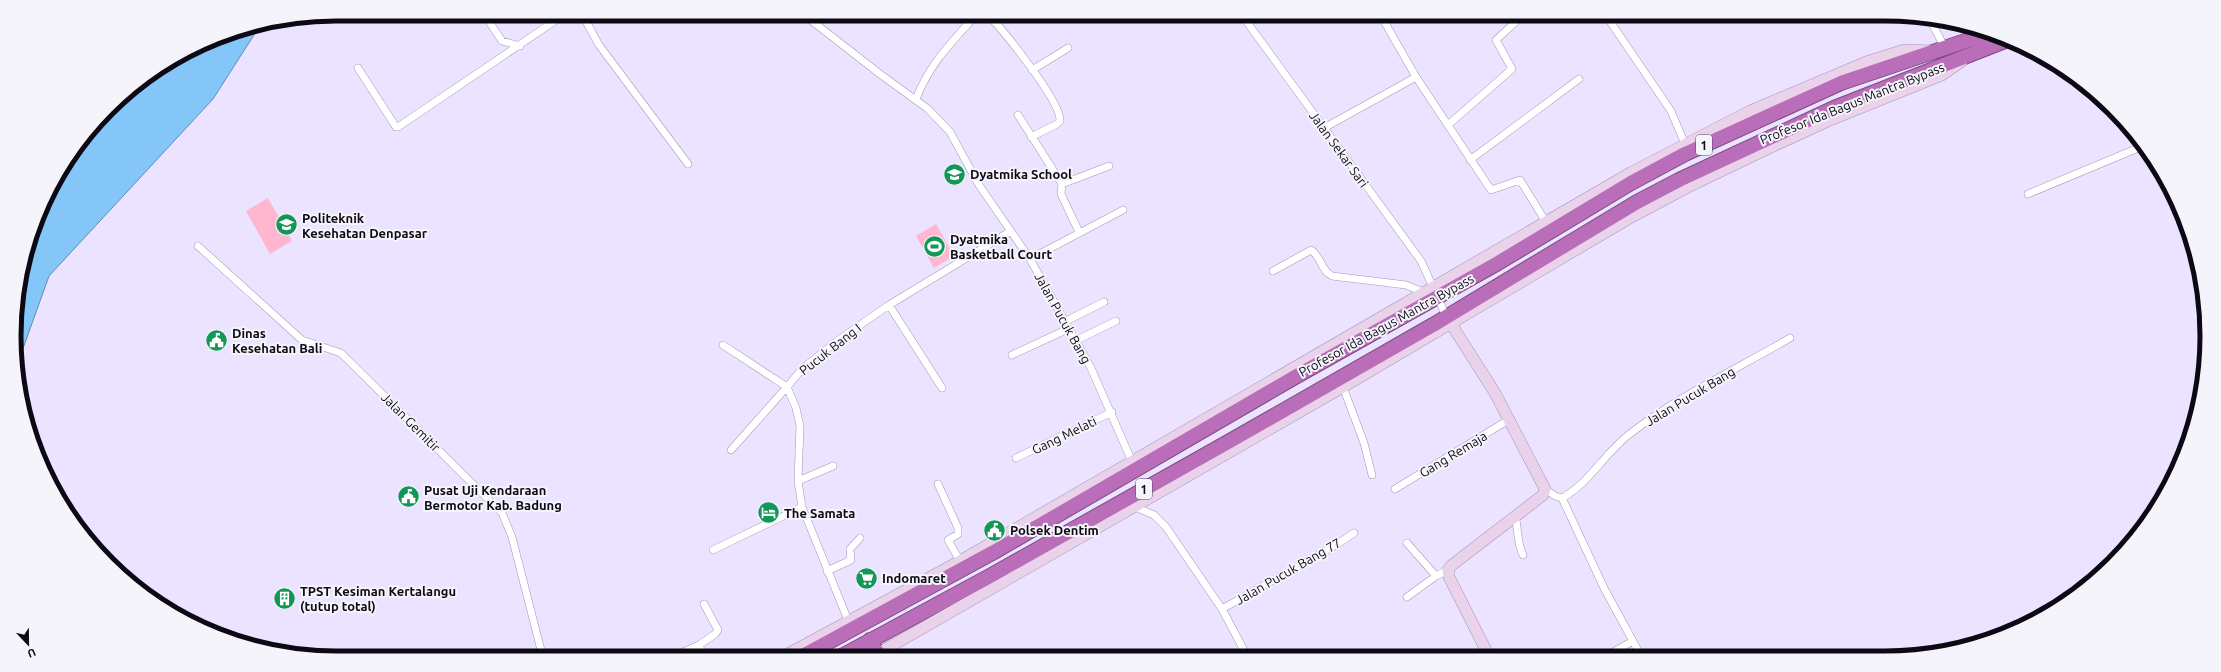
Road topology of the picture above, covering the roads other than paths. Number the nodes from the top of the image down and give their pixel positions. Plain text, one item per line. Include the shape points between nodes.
1 (489, 21) edge
2 (555, 21) edge
3 (586, 21) edge
4 (812, 21) edge
5 (970, 21) edge
6 (993, 21) edge
7 (1246, 21) edge
8 (1384, 21) edge
9 (1516, 21) edge
10 (1610, 21) edge
11 (1931, 25) edge
12 (1980, 36) edge
13 (2000, 43) edge
14 (520, 46) junction
15 (1068, 48) dead end
16 (1940, 50) junction
17 (1964, 57) junction
18 (358, 68) dead end
19 (1032, 70) junction
20 (1416, 77) junction
21 (1579, 79) dead end
22 (916, 99) junction
23 (1018, 115) dead end
24 (1448, 125) junction
25 (1324, 128) junction
26 (1031, 137) junction
27 (1685, 144) junction
28 (2138, 148) edge
29 (1470, 160) junction
30 (688, 164) dead end
31 (1109, 166) dead end
32 (1062, 184) junction
33 (2028, 194) dead end
34 (1123, 210) dead end
35 (1546, 222) junction
36 (1011, 231) junction
37 (1079, 232) junction
38 (198, 246) dead end
39 (1030, 259) junction
40 (1274, 271) dead end
41 (1431, 292) junction
42 (1104, 302) dead end
43 (889, 305) junction
44 (1449, 320) junction
45 (1116, 321) dead end
46 (1064, 322) junction
47 (1068, 329) junction
48 (1790, 338) dead end
49 (1075, 341) junction
50 (723, 345) dead end
51 (1012, 355) dead end
52 (1343, 387) junction
53 (787, 388) junction
54 (942, 388) dead end
55 (1112, 412) junction
56 (1510, 419) junction
57 (1233, 445) junction
58 (731, 450) dead end
59 (1016, 458) dead end
60 (1134, 465) junction
61 (833, 466) dead end
62 (1372, 475) dead end
63 (798, 481) junction
64 (938, 484) dead end
65 (1395, 489) dead end
66 (1545, 489) junction
67 (1562, 498) junction
68 (802, 507) junction
69 (1135, 507) junction
70 (1515, 516) junction
71 (1039, 526) junction
72 (1354, 533) dead end
73 (860, 538) dead end
74 (1052, 541) junction
75 (1407, 543) dead end
76 (713, 550) dead end
77 (1523, 555) dead end
78 (960, 561) junction
79 (1448, 570) junction
80 (827, 571) junction
81 (1436, 576) junction
82 (1407, 598) dead end
83 (704, 604) dead end
84 (1222, 609) junction
85 (850, 624) junction
86 (870, 640) junction
87 (1631, 642) junction
88 (699, 645) junction
89 (541, 651) edge
90 (686, 651) edge
91 (702, 651) edge
92 (794, 651) edge
93 (810, 651) edge
94 (851, 651) edge
95 (874, 651) edge
96 (882, 651) edge
97 (1244, 651) edge
98 (1486, 651) edge
99 (1615, 651) edge
100 (1637, 651) edge

1 - 14 street via 502,41
2 - 14 street
3 - 30 street via 599,45
4 - 22 street, Jalan Pucuk Bang
5 - 22 street via 930,68
6 - 19 street
7 - 25 street, Jalan Sekar Sari
8 - 20 street
9 - 24 street via 1496,40 1512,69
10 - 27 street via 1671,111
11 - 16 street
12 - 16 highway, Profesor Ida Bagus Mantra Bypass / 1
13 - 17 highway, Profesor Ida Bagus Mantra Bypass / 1
14 - 18 street via 398,127
15 - 19 street
16 - 17 highway
16 - 27 street via 1904,50 1866,62 1766,104
16 - 41 highway, Profesor Ida Bagus Mantra Bypass / 1 via 1841,82 1685,154 1631,183 1498,263
17 - 44 highway, Profesor Ida Bagus Mantra Bypass / 1 via 1834,108 1679,180 1638,202
19 - 26 street via 1060,118 1057,124
20 - 24 street
20 - 25 street
21 - 29 street
22 - 36 street, Jalan Pucuk Bang via 950,132
23 - 26 street
24 - 29 street
25 - 41 street, Jalan Sekar Sari via 1421,261
26 - 32 street
27 - 35 street
28 - 33 street
29 - 35 street via 1492,191 1520,180
31 - 32 street
32 - 37 street via 1061,194
34 - 37 street
35 - 41 street
36 - 39 street, Jalan Pucuk Bang
36 - 43 street, Pucuk Bang I
37 - 39 street
38 - 89 street, Jalan Gemitir via 302,340 341,353 502,513 512,537
39 - 46 street, Jalan Pucuk Bang
40 - 41 street via 1311,250 1325,271 1332,276 1406,285
41 - 44 street, Jalan Sekar Sari
41 - 60 highway, Profesor Ida Bagus Mantra Bypass / 1
42 - 46 street
43 - 53 street, Pucuk Bang I via 802,369
43 - 54 street
44 - 52 street
44 - 56 street
44 - 57 highway, Profesor Ida Bagus Mantra Bypass / 1
45 - 49 street
46 - 47 street, Jalan Pucuk Bang
47 - 49 street, Jalan Pucuk Bang
47 - 51 street
48 - 67 street, Jalan Pucuk Bang via 1660,411 1628,435 1579,487
49 - 55 street, Jalan Pucuk Bang
50 - 53 street
52 - 57 street
52 - 62 street via 1364,443
53 - 58 street, Pucuk Bang I
53 - 63 street via 796,408 800,426
55 - 59 street, Gang Melati
55 - 60 street, Jalan Pucuk Bang
56 - 65 street, Gang Remaja
56 - 66 street
57 - 69 street
57 - 74 highway, Profesor Ida Bagus Mantra Bypass / 1
60 - 71 highway, Profesor Ida Bagus Mantra Bypass / 1
60 - 78 street
61 - 63 street
63 - 68 street
64 - 78 street via 958,528 958,534 948,540
66 - 67 street
66 - 70 street via 1543,495
67 - 87 street
68 - 76 street
68 - 80 street
69 - 84 street via 1160,519 1200,573
69 - 96 street
70 - 77 street via 1517,541
70 - 79 street
71 - 74 highway
71 - 85 highway, Profesor Ida Bagus Mantra Bypass / 1 via 977,562
72 - 84 street, Jalan Pucuk Bang 77
73 - 80 street via 850,549 851,560
74 - 86 highway, Profesor Ida Bagus Mantra Bypass / 1
75 - 81 street
78 - 85 street
79 - 81 street
79 - 98 street via 1449,577
80 - 85 street
81 - 82 street
83 - 88 street via 718,632
84 - 97 street
85 - 92 street
85 - 93 highway, Profesor Ida Bagus Mantra Bypass / 1
86 - 94 highway, Profesor Ida Bagus Mantra Bypass / 1
86 - 95 highway
87 - 99 street
87 - 100 street
88 - 90 street
88 - 91 street

